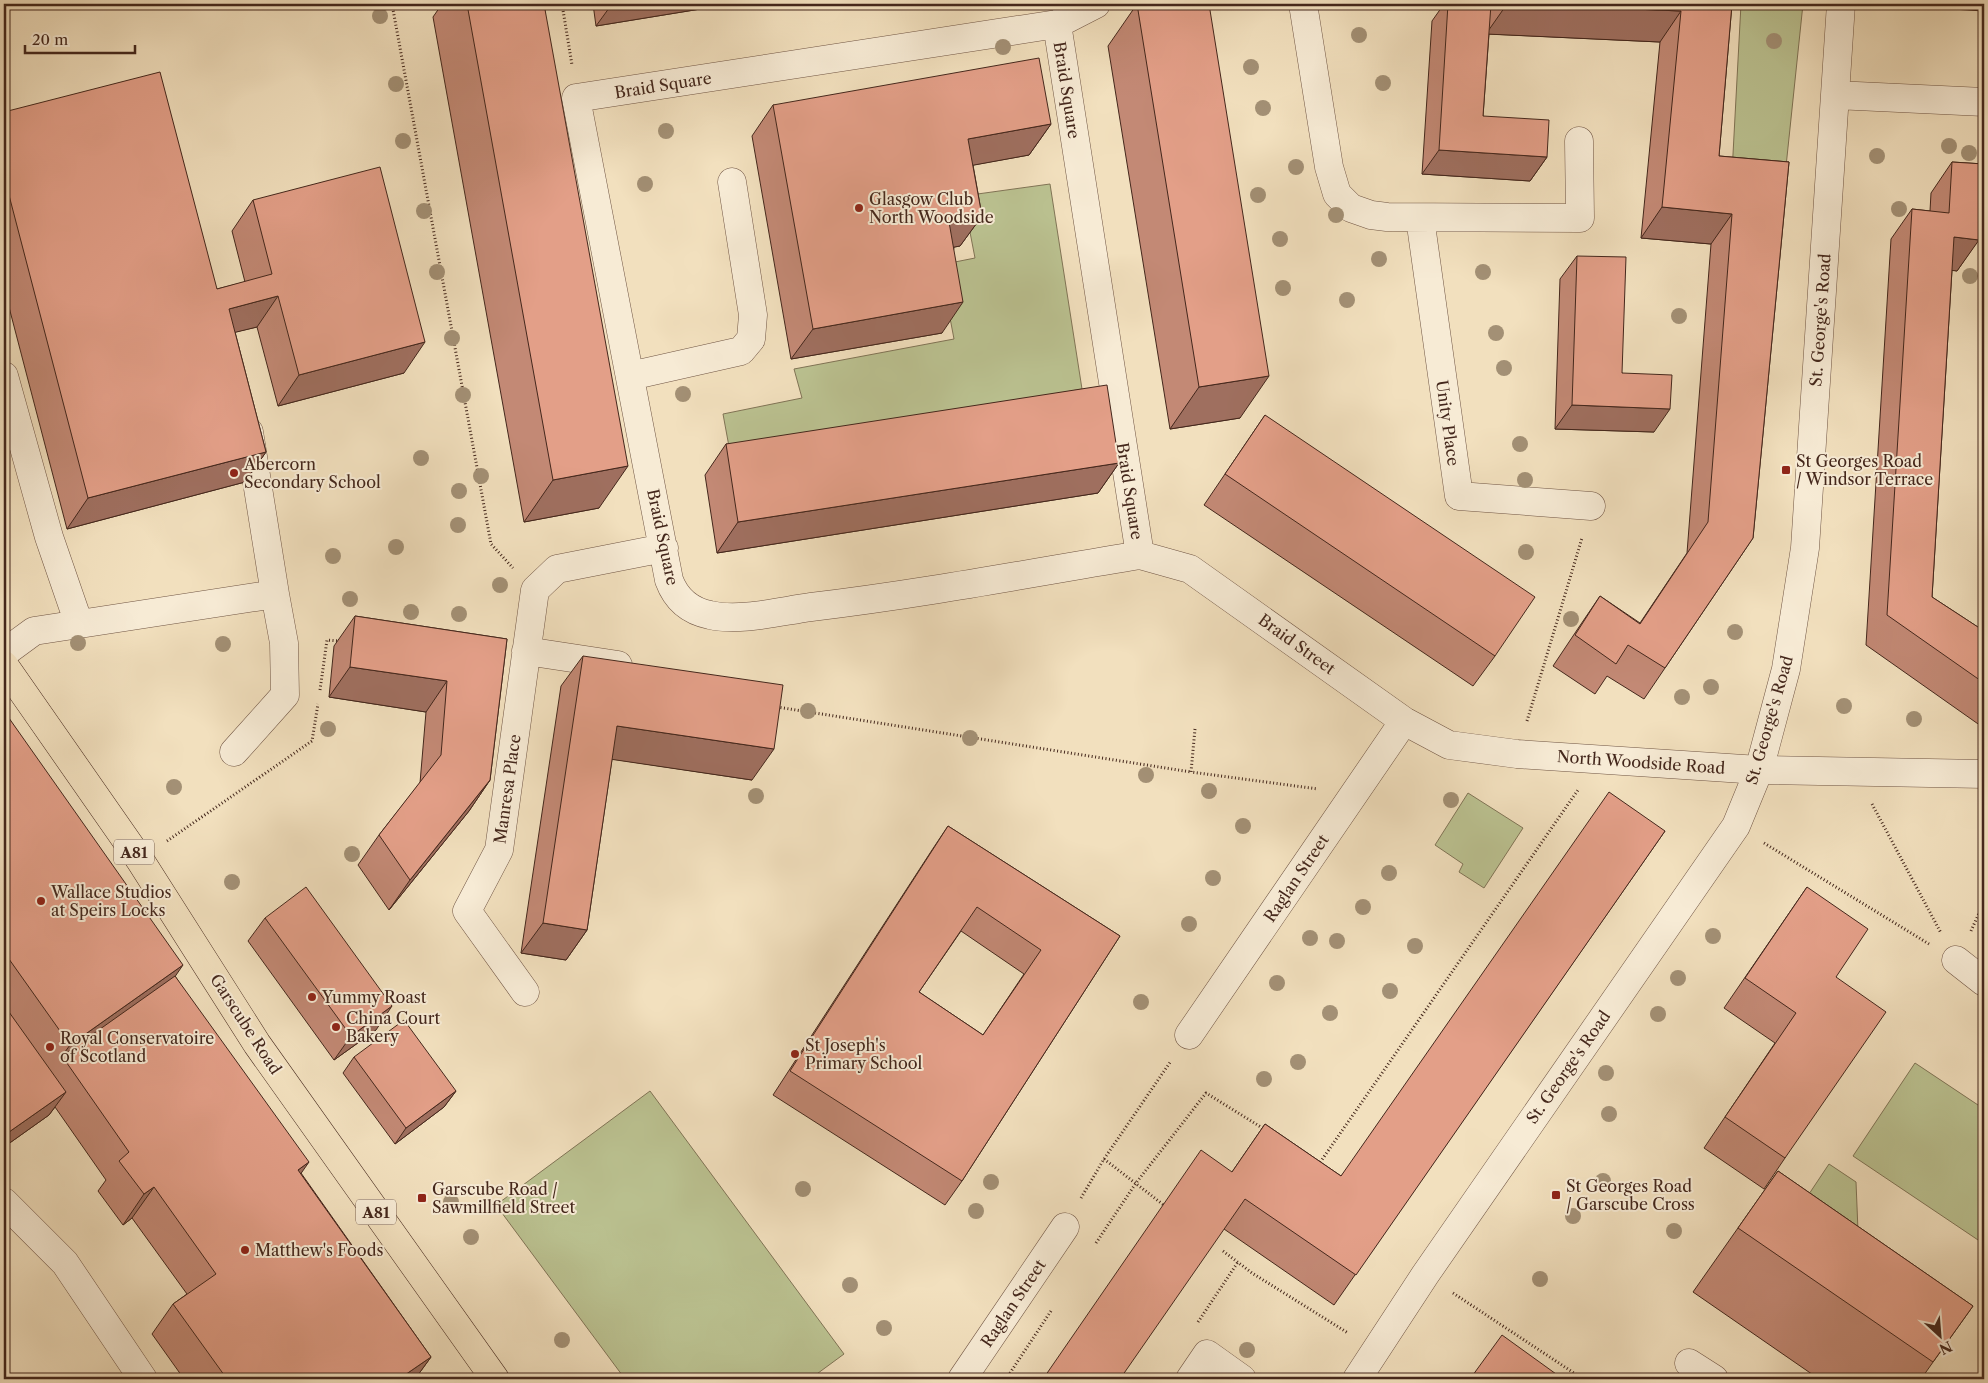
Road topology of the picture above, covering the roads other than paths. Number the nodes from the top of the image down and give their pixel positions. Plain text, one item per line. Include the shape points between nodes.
1 (1096, 4) edge
2 (1303, 4) edge
3 (1842, 4) edge
4 (1056, 24) junction
5 (1835, 95) junction
6 (1984, 102) edge
7 (1579, 141) dead end
8 (732, 182) dead end
9 (1420, 218) junction
10 (4, 376) edge
11 (630, 376) junction
12 (249, 432) edge
13 (1592, 506) road end
14 (664, 548) junction
15 (1140, 555) junction
16 (275, 594) junction
17 (79, 624) junction
18 (526, 651) junction
19 (4, 653) edge
20 (4, 665) edge
21 (623, 665) edge
22 (1404, 721) junction
23 (1449, 745) joint
24 (234, 752) dead end
25 (1758, 770) junction
26 (1984, 774) edge
27 (1956, 960) road end
28 (1984, 982) edge
29 (525, 992) dead end
30 (1189, 1036) road end
31 (4, 1202) edge
32 (1065, 1227) road end
33 (1690, 1363) dead end
34 (143, 1379) edge
35 (495, 1379) edge
36 (962, 1379) edge
37 (1190, 1379) edge
38 (1242, 1379) edge
39 (1357, 1379) edge
40 (1714, 1379) edge

1 - 4 street
2 - 9 street via 1329,167 1337,194 1351,208 1371,215
3 - 5 street, St. George's Road
4 - 11 street, Braid Square via 576,98
4 - 15 street, Braid Square
5 - 6 street
5 - 25 street, St. George's Road via 1805,548 1786,669
7 - 9 street via 1580,218
8 - 11 street via 754,315 751,339 741,351
9 - 13 street, Unity Place via 1459,496
10 - 17 street via 49,537
11 - 14 street, Braid Square
12 - 16 street
14 - 15 street, Braid Square via 669,580 679,599 700,612 726,618 840,604
14 - 18 street, Manresa Place via 557,569 535,590
15 - 22 street, Braid Street via 1190,569
16 - 17 street
16 - 24 street via 284,643 285,695
17 - 19 street via 34,631
18 - 21 street
18 - 29 street, Manresa Place via 499,850 467,911
20 - 35 main road, Garscube Road / A81 via 140,860 257,1044
22 - 23 street, Braid Street
22 - 30 street, Raglan Street
23 - 25 street, North Woodside Road via 1517,754
25 - 26 street, North Woodside Road
25 - 39 street, St. George's Road via 1736,826 1425,1275
27 - 28 street
31 - 34 street via 65,1263
32 - 36 street, Raglan Street
33 - 40 street
37 - 38 street via 1206,1354

